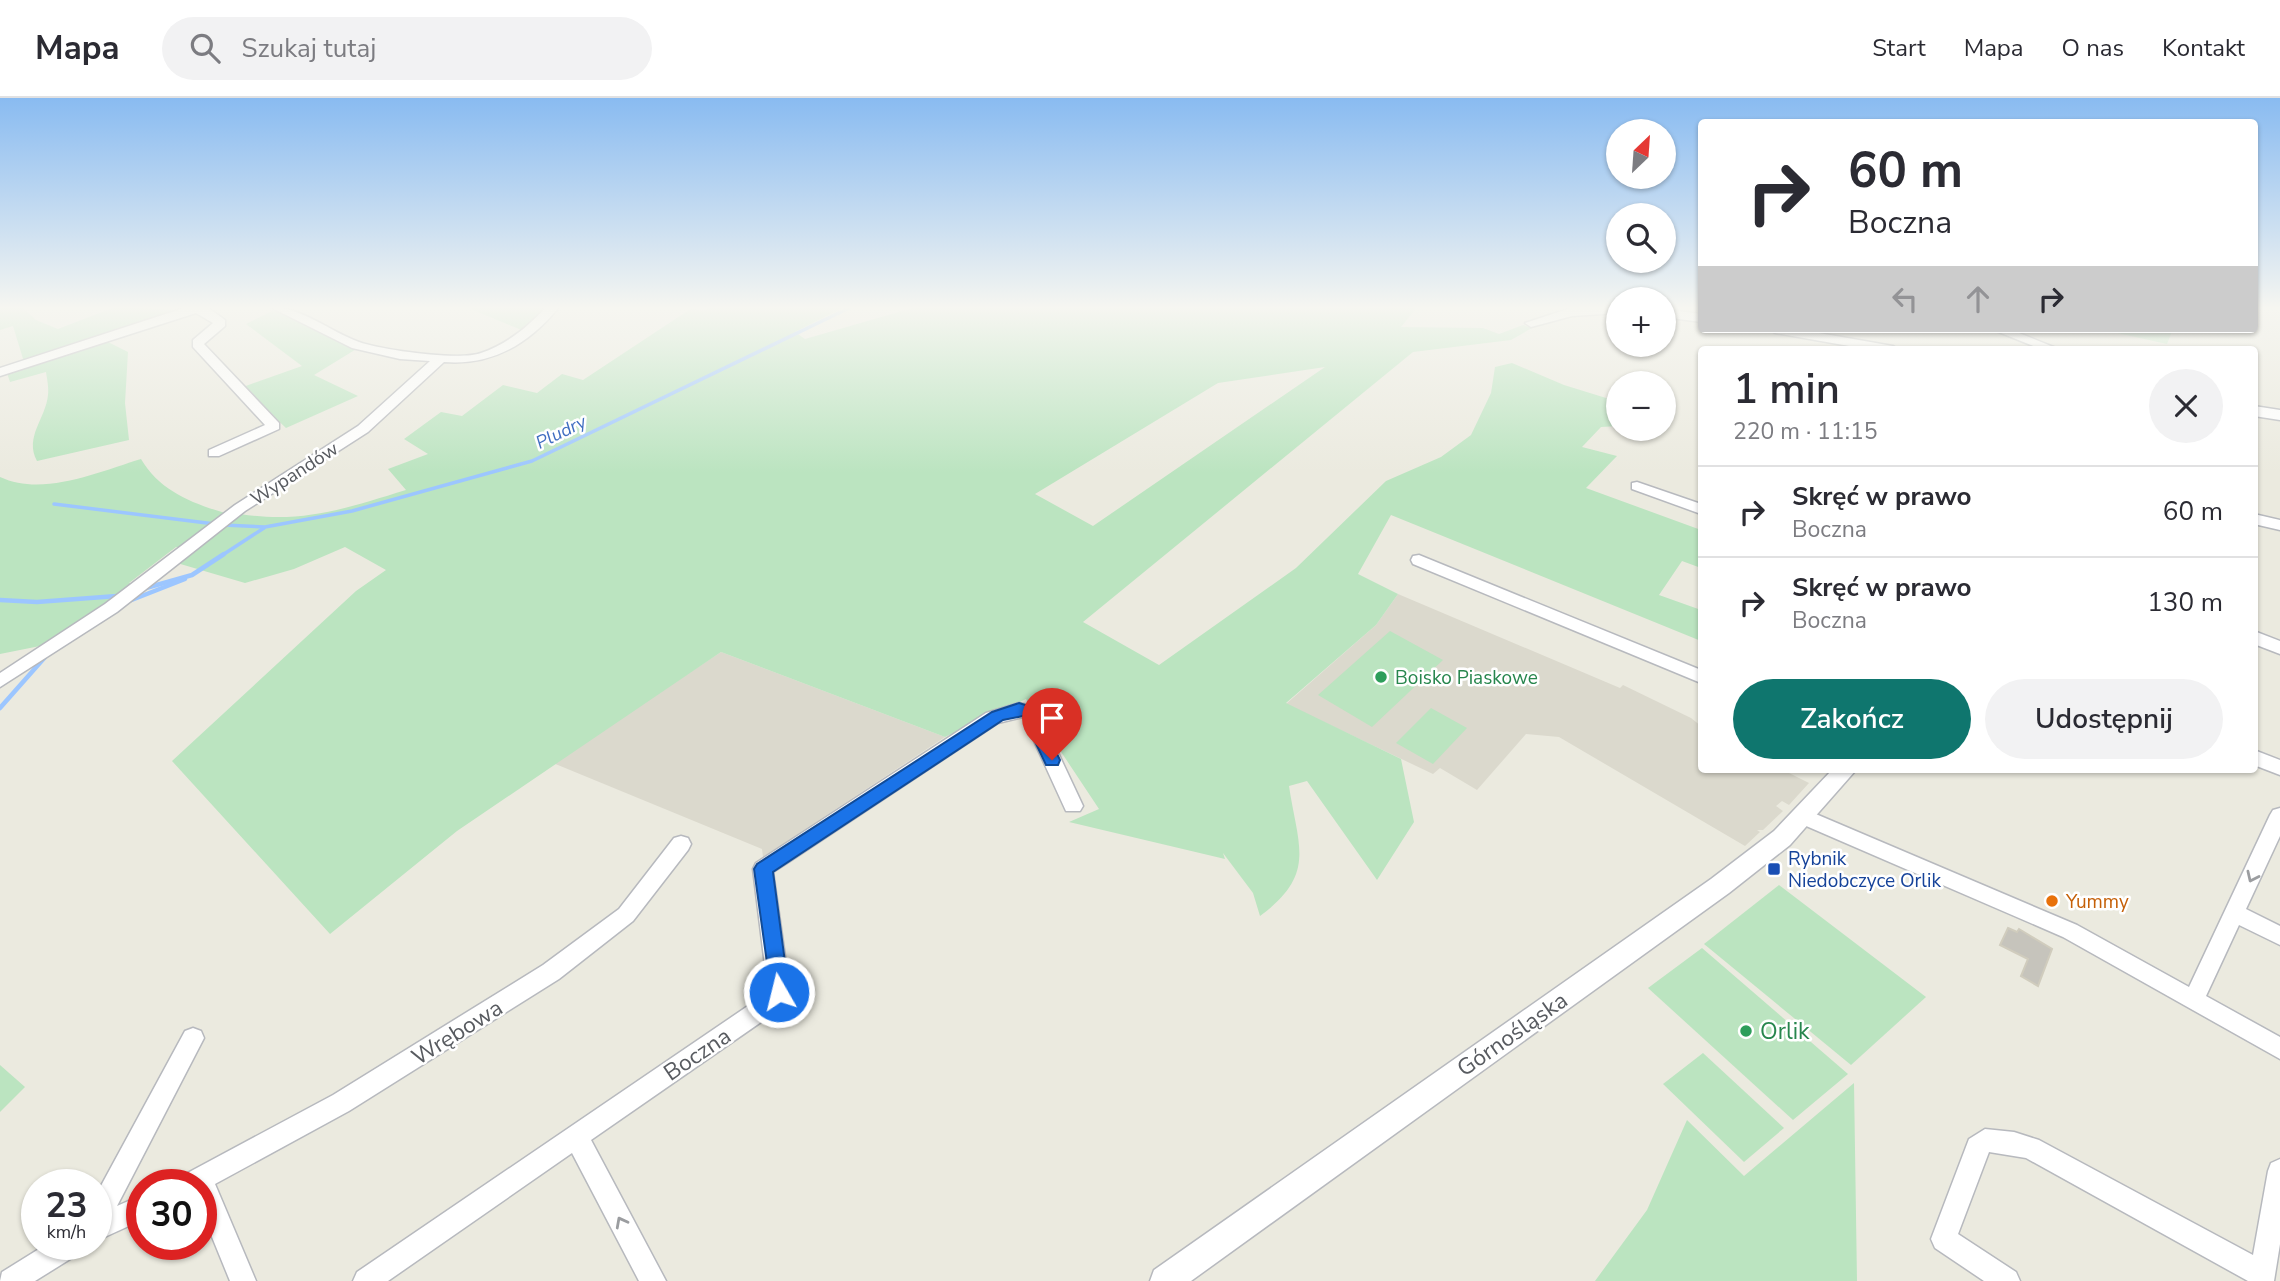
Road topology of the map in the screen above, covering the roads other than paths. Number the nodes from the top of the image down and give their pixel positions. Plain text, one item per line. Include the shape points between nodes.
1 (30, 362) edge
2 (213, 362) edge
3 (436, 362) edge
4 (0, 372) edge
5 (2258, 412) edge
6 (2280, 415) edge
7 (214, 453) dead end
8 (1637, 486) dead end
9 (1698, 508) edge
10 (2258, 520) edge
11 (2280, 524) edge
12 (1419, 560) dead end
13 (2258, 639) edge
14 (2280, 648) edge
15 (1698, 676) edge
16 (0, 681) edge
17 (2258, 759) edge
18 (2280, 768) edge
19 (1842, 773) edge
20 (1073, 806) dead end
21 (2280, 815) edge
22 (1804, 817) junction
23 (681, 844) dead end
24 (2235, 913) junction
25 (2280, 936) edge
26 (2193, 1001) junction
27 (193, 1038) dead end
28 (2280, 1049) edge
29 (576, 1137) junction
30 (217, 1170) edge
31 (2280, 1171) edge
32 (112, 1190) edge
33 (2277, 1207) edge
34 (217, 1227) edge
35 (45, 1260) edge
36 (2262, 1278) edge
37 (11, 1281) edge
38 (243, 1281) edge
39 (366, 1281) edge
40 (653, 1281) edge
41 (1165, 1281) edge
42 (2007, 1281) edge

1 - 4 street
2 - 7 street via 274,426
3 - 16 street, Wypandów via 363,429 240,508 111,608
5 - 6 street
8 - 9 street
10 - 11 street
12 - 15 street
13 - 14 street
17 - 18 street
19 - 22 street, Górnośląska
20 - 29 street, Boczna via 1030,712 1019,709 992,718 838,818 763,869 779,992 772,1002
21 -> 24 street
22 - 26 street via 2080,936
22 - 41 street, Górnośląska via 1700,901
23 - 30 street, Wrębowa via 626,915 551,972 375,1082
24 - 25 street
24 - 26 street
26 - 28 street
27 - 32 street
29 - 39 street
40 -> 29 street
31 - 33 street
33 - 36 street
34 - 38 street, Wrębowa
35 - 37 street
36 - 42 street via 2031,1148 1985,1140 1977,1147 1944,1239

